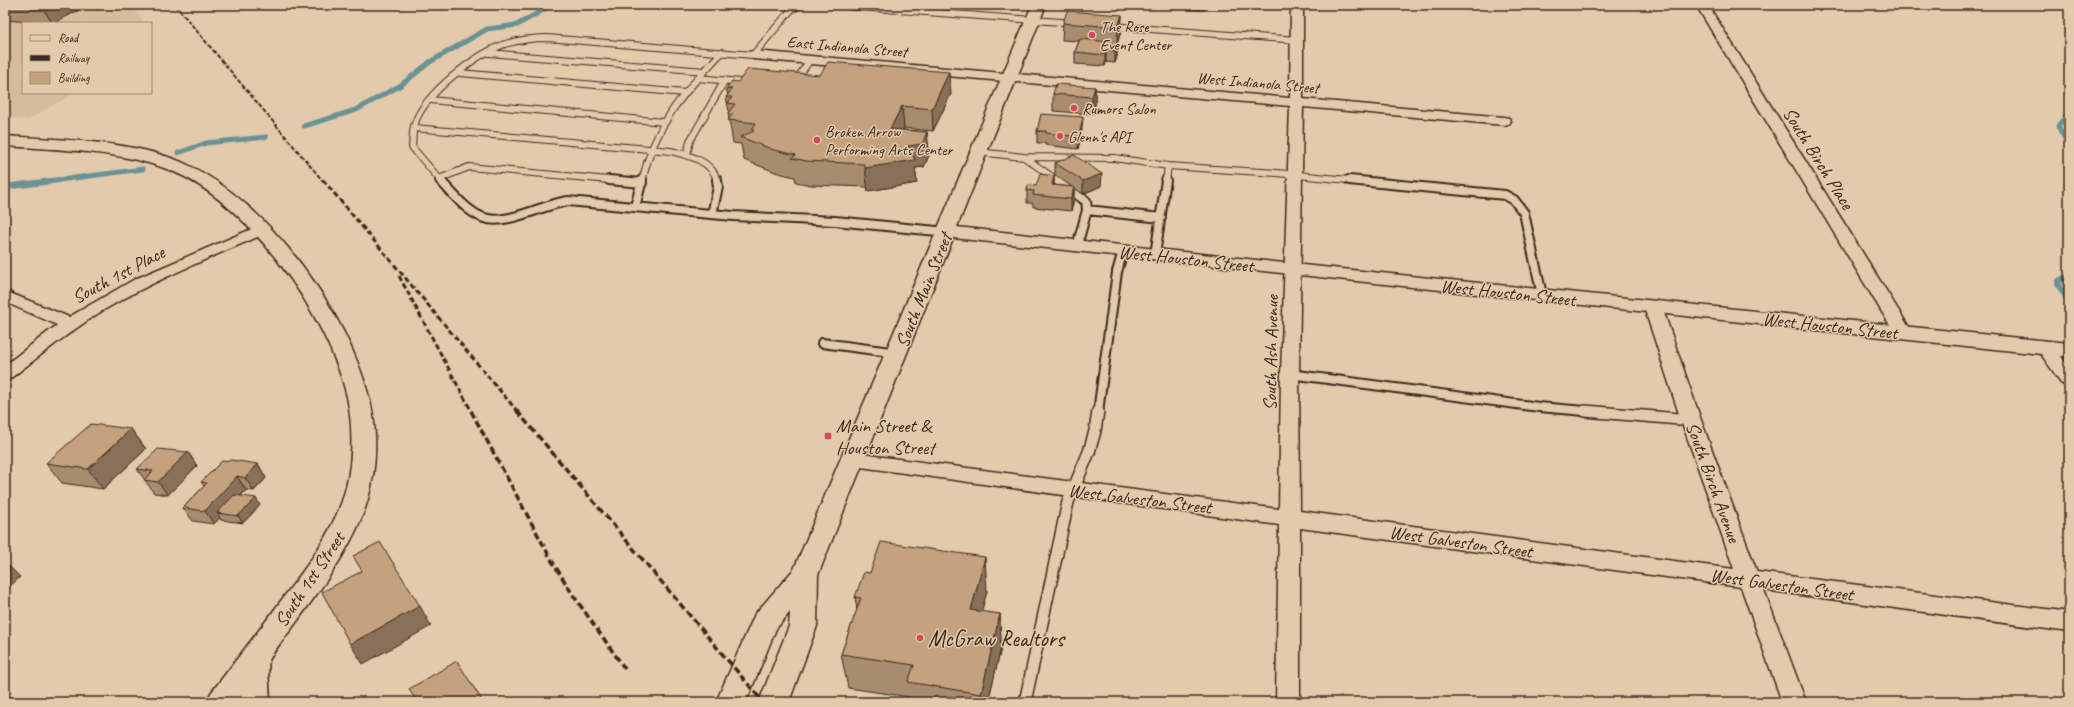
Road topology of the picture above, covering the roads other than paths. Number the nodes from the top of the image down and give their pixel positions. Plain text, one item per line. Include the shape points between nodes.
1 (798, 5) edge
2 (832, 5) edge
3 (1039, 5) edge
4 (1296, 5) edge
5 (1702, 5) edge
6 (1033, 20) junction
7 (1084, 24) edge
8 (1106, 26) edge
9 (1297, 40) junction
10 (487, 52) junction
11 (722, 52) junction
12 (753, 55) junction
13 (810, 60) junction
14 (705, 71) junction
15 (460, 73) junction
16 (698, 78) junction
17 (1008, 78) junction
18 (726, 80) junction
19 (757, 84) edge
20 (784, 86) edge
21 (685, 93) junction
22 (430, 100) junction
23 (1297, 102) junction
24 (1504, 121) dead end
25 (664, 122) junction
26 (414, 128) junction
27 (5, 141) edge
28 (651, 149) junction
29 (978, 152) junction
30 (687, 155) junction
31 (1024, 157) junction
32 (1168, 166) junction
33 (1296, 175) junction
34 (439, 179) junction
35 (642, 183) junction
36 (636, 207) junction
37 (1087, 210) junction
38 (712, 214) junction
39 (1161, 218) junction
40 (261, 230) junction
41 (947, 232) junction
42 (1077, 246) junction
43 (1123, 251) junction
44 (1155, 255) junction
45 (1293, 270) junction
46 (1542, 295) junction
47 (5, 296) edge
48 (1653, 306) junction
49 (72, 323) junction
50 (1903, 332) junction
51 (822, 343) dead end
52 (2045, 347) junction
53 (2069, 350) edge
54 (898, 353) junction
55 (5, 374) edge
56 (1290, 374) junction
57 (2069, 380) edge
58 (1691, 420) junction
59 (853, 460) junction
60 (1073, 490) junction
61 (1290, 518) junction
62 (806, 575) junction
63 (1750, 580) junction
64 (2069, 622) edge
65 (255, 657) junction
66 (221, 702) edge
67 (255, 702) edge
68 (731, 702) edge
69 (774, 702) edge
70 (1025, 702) edge
71 (1288, 702) edge
72 (1794, 702) edge

1 - 12 lane
2 - 6 lane
3 - 6 main road, South Main Street
4 - 9 street, South Ash Avenue
5 - 50 street, South Birch Place
6 - 7 lane
6 - 17 main road, South Main Street
8 - 9 lane
9 - 23 street, South Ash Avenue
10 - 11 lane via 528,38
10 - 14 lane
10 - 15 lane
11 - 12 lane
11 - 14 lane
12 - 13 street, East Indianola Street
13 - 17 street, East Indianola Street
13 - 20 lane via 791,87
14 - 16 lane
15 - 21 lane
15 - 22 lane
16 - 18 lane
16 - 21 lane
17 - 23 street, West Indianola Street
17 - 29 main road, South Main Street
18 - 19 lane
18 - 30 lane via 690,141
21 - 25 lane
22 - 25 lane
22 - 26 lane via 415,122
23 - 24 street, West Indianola Street
23 - 33 street, South Ash Avenue
25 - 28 lane
26 - 28 lane
26 - 34 lane via 412,147
27 - 40 main road, South 1st Street via 115,152 166,163 188,172 214,188
28 - 30 lane
28 - 35 lane
29 - 31 lane
29 - 41 main road, South Main Street
30 - 38 lane via 704,162 716,176 718,187
31 - 32 lane via 1114,158
31 - 37 lane via 1086,201
32 - 33 lane
32 - 39 lane
33 - 45 street, South Ash Avenue
33 - 46 lane via 1505,195 1514,200 1524,213
34 - 35 lane via 469,167
34 - 36 lane via 472,211 483,218 499,219 552,203 568,201
35 - 36 lane
36 - 38 lane
37 - 39 lane
37 - 42 lane
38 - 41 lane via 835,221
39 - 44 lane
40 - 49 street, South 1st Place via 138,284
40 - 65 main road, South 1st Street via 311,293 339,342 358,396 362,424 362,454 355,499 345,526 311,582
41 - 42 main road, West Houston Street
41 - 54 main road, South Main Street
42 - 43 main road, West Houston Street
43 - 44 main road, West Houston Street
43 - 60 lane via 1117,272 1095,431
44 - 45 main road, West Houston Street
45 - 46 main road, West Houston Street
45 - 56 street, South Ash Avenue
46 - 48 main road, West Houston Street
47 - 49 street
48 - 50 main road, West Houston Street
48 - 58 street, South Birch Avenue
49 - 55 street, South 1st Place
50 - 52 main road, West Houston Street
51 - 54 lane
52 - 53 main road, West Houston Street
52 - 57 street
54 - 59 main road, South Main Street
56 - 58 lane via 1539,407
56 - 61 street, South Ash Avenue
58 - 63 street, South Birch Avenue
59 - 60 street, West Galveston Street
59 - 62 main road, South Main Street
60 - 61 street, West Galveston Street
60 - 70 lane via 1068,502
61 - 63 street, West Galveston Street
61 - 71 street, South Ash Avenue
62 - 68 main road, South Main Street via 765,622
62 - 69 main road, South Main Street via 803,626
63 - 64 street, West Galveston Street
63 - 72 street, South Birch Avenue
65 - 66 main road, South 1st Street
65 - 67 main road

